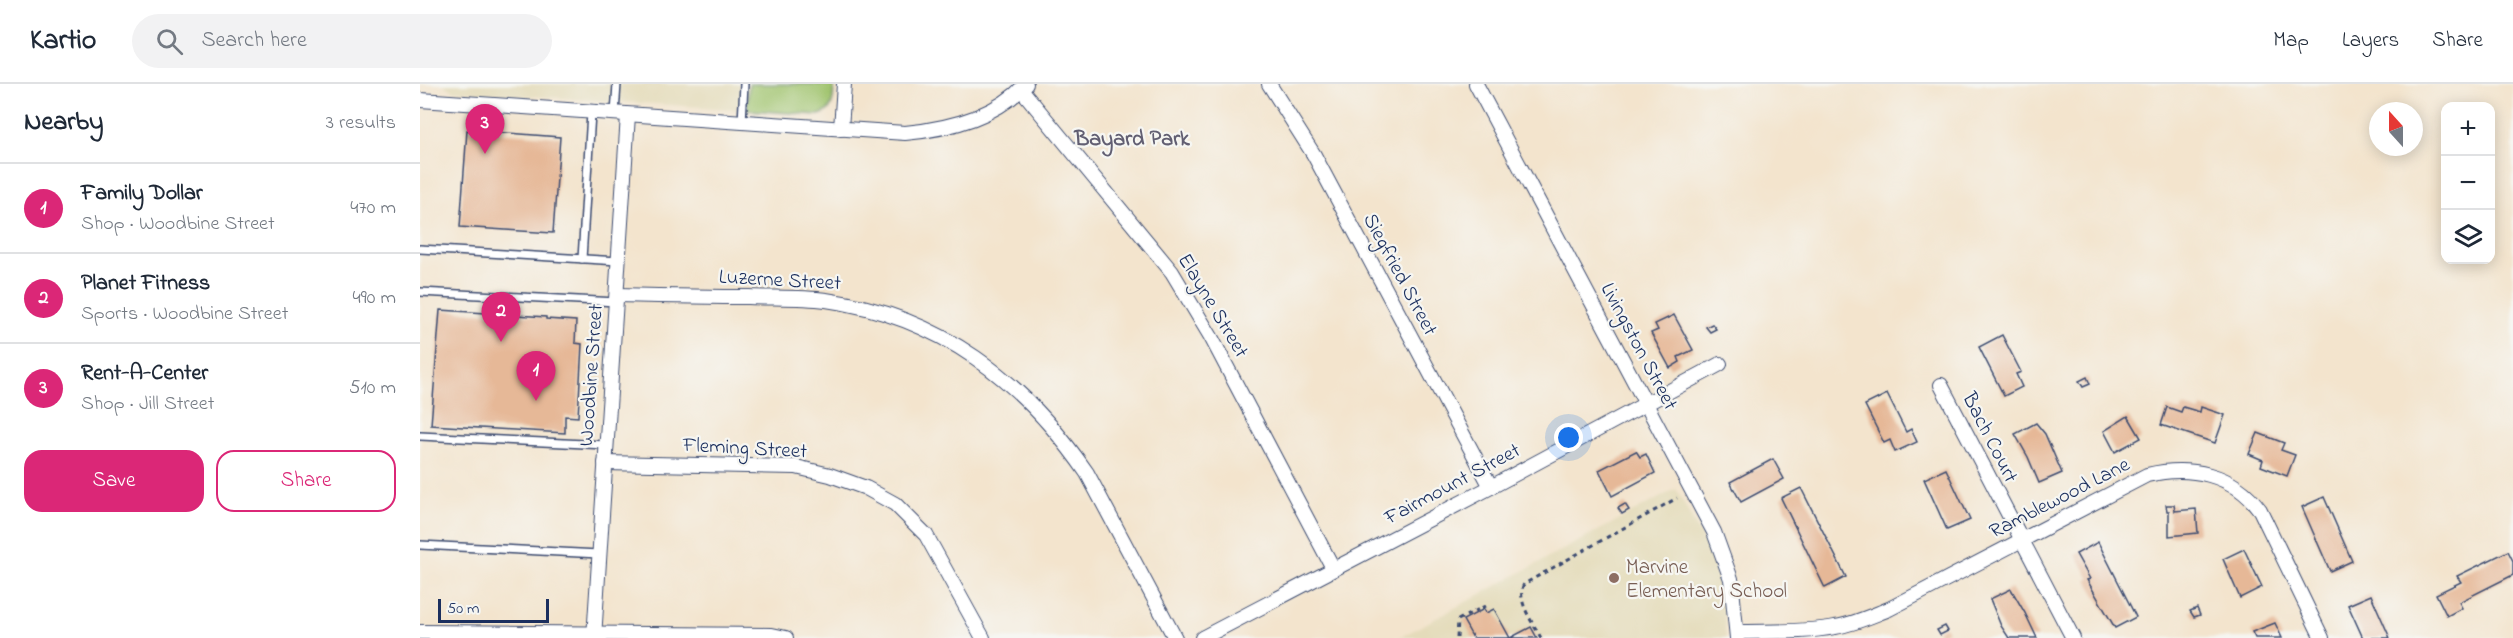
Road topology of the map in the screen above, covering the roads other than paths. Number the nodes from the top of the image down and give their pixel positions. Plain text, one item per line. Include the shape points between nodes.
1 (617, 84) edge
2 (744, 84) edge
3 (844, 84) edge
4 (1269, 84) edge
5 (1476, 84) edge
6 (1024, 86) edge
7 (420, 100) edge
8 (591, 113) junction
9 (621, 115) junction
10 (742, 122) junction
11 (841, 129) junction
12 (420, 249) edge
13 (582, 259) junction
14 (619, 261) junction
15 (420, 292) edge
16 (617, 299) junction
17 (1720, 364) dead end
18 (1941, 385) dead end
19 (1647, 403) junction
20 (420, 436) edge
21 (606, 445) junction
22 (604, 463) junction
23 (1491, 487) junction
24 (2021, 540) junction
25 (420, 545) edge
26 (599, 554) junction
27 (1333, 568) junction
28 (420, 632) edge
29 (489, 635) edge
30 (1737, 635) edge
31 (595, 636) edge
32 (786, 638) edge
33 (983, 638) edge
34 (1175, 638) edge
35 (1202, 638) edge
36 (2073, 638) edge
37 (2322, 638) edge

1 - 9 lane
2 - 10 lane
3 - 11 street
4 - 23 street, Siegfried Street via 1314,155
5 - 19 street, Livingston Street
6 - 11 street via 988,111 944,127 905,133
6 - 27 street, Elayne Street via 1172,272 1211,337
7 - 8 street
8 - 9 street
8 - 13 lane
9 - 10 street
9 - 14 street, Woodbine Street
10 - 11 street
12 - 13 lane
13 - 14 lane
14 - 16 street, Woodbine Street
15 - 16 lane
16 - 21 street, Woodbine Street
16 - 34 street, Luzerne Street via 800,298 840,302 871,308 944,337 988,366 1029,401 1077,458
17 - 19 street, Fairmount Street
18 - 24 street, Bach Court
19 - 23 street, Fairmount Street
19 - 30 street, Livingston Street via 1723,551 1731,579
20 - 21 lane
21 - 22 street, Woodbine Street
22 - 26 street, Woodbine Street
22 - 33 street, Fleming Street via 796,467 866,488 895,504 926,535
23 - 27 street, Fairmount Street
24 - 30 street, Ramblewood Lane via 1865,619 1821,629
24 - 36 street, Bach Court
24 - 37 street, Ramblewood Lane via 2147,475 2176,470 2220,477 2246,493 2260,510
25 - 26 lane
26 - 31 street, Woodbine Street
27 - 35 street, Fairmount Street
28 - 29 street
29 - 31 street
31 - 32 street

